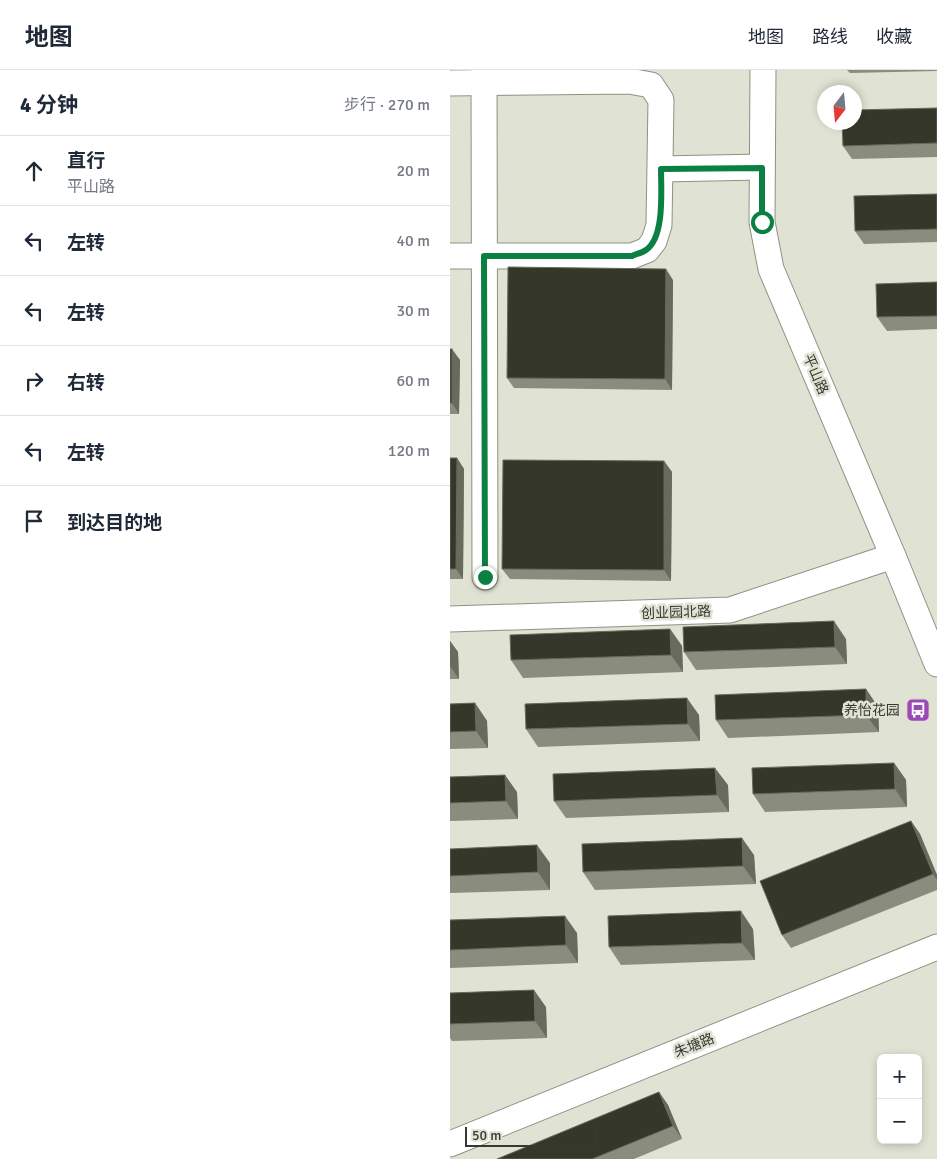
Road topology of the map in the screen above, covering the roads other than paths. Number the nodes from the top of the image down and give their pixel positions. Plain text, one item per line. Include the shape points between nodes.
1 (763, 70) edge
2 (484, 76) edge
3 (450, 83) edge
4 (762, 168) junction
5 (661, 169) junction
6 (450, 256) edge
7 (484, 256) junction
8 (893, 556) junction
9 (485, 577) dead end
10 (450, 619) edge
11 (937, 664) edge
12 (937, 946) edge
13 (450, 1144) edge

1 - 4 street, 平山路
2 - 3 street
2 - 5 street via 651,85 661,100
2 - 7 street
4 - 5 street
4 - 8 street, 平山路 via 762,222 771,269
5 - 7 street via 660,225 647,250 632,256
6 - 7 street
7 - 9 street
8 - 10 street, 创业园北路 via 730,610
8 - 11 street, 平山路
12 - 13 street, 朱塘路

